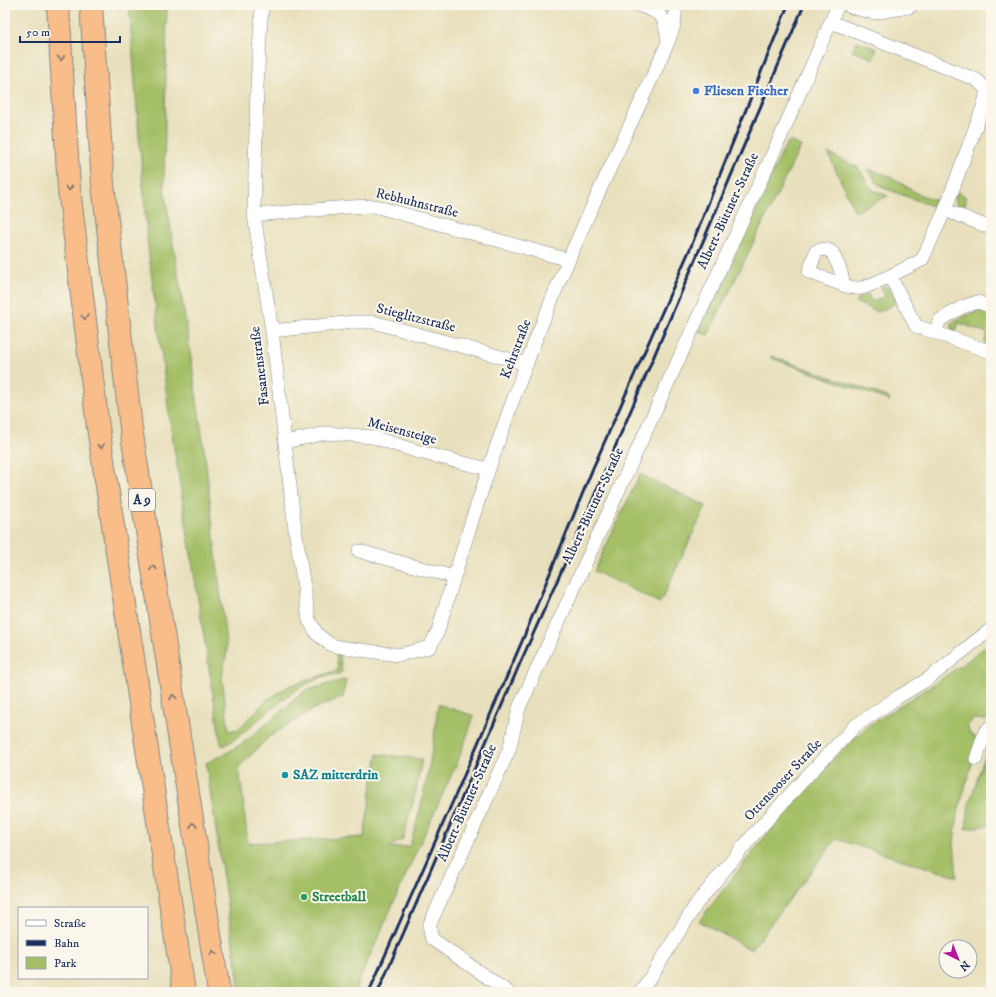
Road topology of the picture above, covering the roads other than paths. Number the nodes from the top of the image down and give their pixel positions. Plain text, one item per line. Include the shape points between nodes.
1 (58, 5) edge
2 (91, 5) edge
3 (262, 5) edge
4 (638, 5) edge
5 (676, 5) edge
6 (838, 5) edge
7 (851, 5) edge
8 (910, 5) edge
9 (831, 22) junction
10 (668, 42) junction
11 (945, 210) junction
12 (254, 215) junction
13 (991, 228) edge
14 (568, 260) junction
15 (890, 276) junction
16 (844, 285) dead end
17 (991, 307) edge
18 (272, 331) junction
19 (935, 332) junction
20 (991, 352) edge
21 (527, 364) junction
22 (285, 442) junction
23 (488, 469) junction
24 (359, 550) dead end
25 (454, 577) junction
26 (991, 629) edge
27 (399, 655) joint
28 (991, 726) edge
29 (976, 759) dead end
30 (184, 992) edge
31 (219, 992) edge
32 (508, 992) edge
33 (640, 992) edge

1 -> 30 highway, A 9 via 69,189 98,427
31 -> 2 highway, A 9 via 131,428 103,184
3 - 12 street, Fasanenstraße
4 - 10 street via 657,12 665,22
5 - 10 street, Kehrstraße via 674,25
6 - 9 street, Albert-Büttner-Straße
7 - 8 street via 875,11
9 - 11 street via 976,80 987,90
9 - 32 street, Albert-Büttner-Straße via 519,708 509,750 428,926 432,939
10 - 14 street, Kehrstraße
11 - 13 street
11 - 15 street via 922,260
12 - 14 street, Rebhuhnstraße via 374,206
12 - 18 street, Fasanenstraße
14 - 21 street, Kehrstraße
15 - 16 street via 861,288
15 - 19 street via 916,326
17 - 19 street via 978,302 962,307 940,320
18 - 21 street, Stieglitzstraße via 373,322
18 - 22 street, Fasanenstraße
19 - 20 street
21 - 23 street, Kehrstraße
22 - 23 street, Meisensteige via 327,433 373,437
22 - 27 street, Fasanenstraße via 309,620 317,634 331,645
23 - 25 street, Kehrstraße
24 - 25 street
25 - 27 street, Kehrstraße via 438,631 430,647
26 - 33 street, Ottensooser Straße via 928,680 855,726 754,834 697,903
28 - 29 street via 985,732

